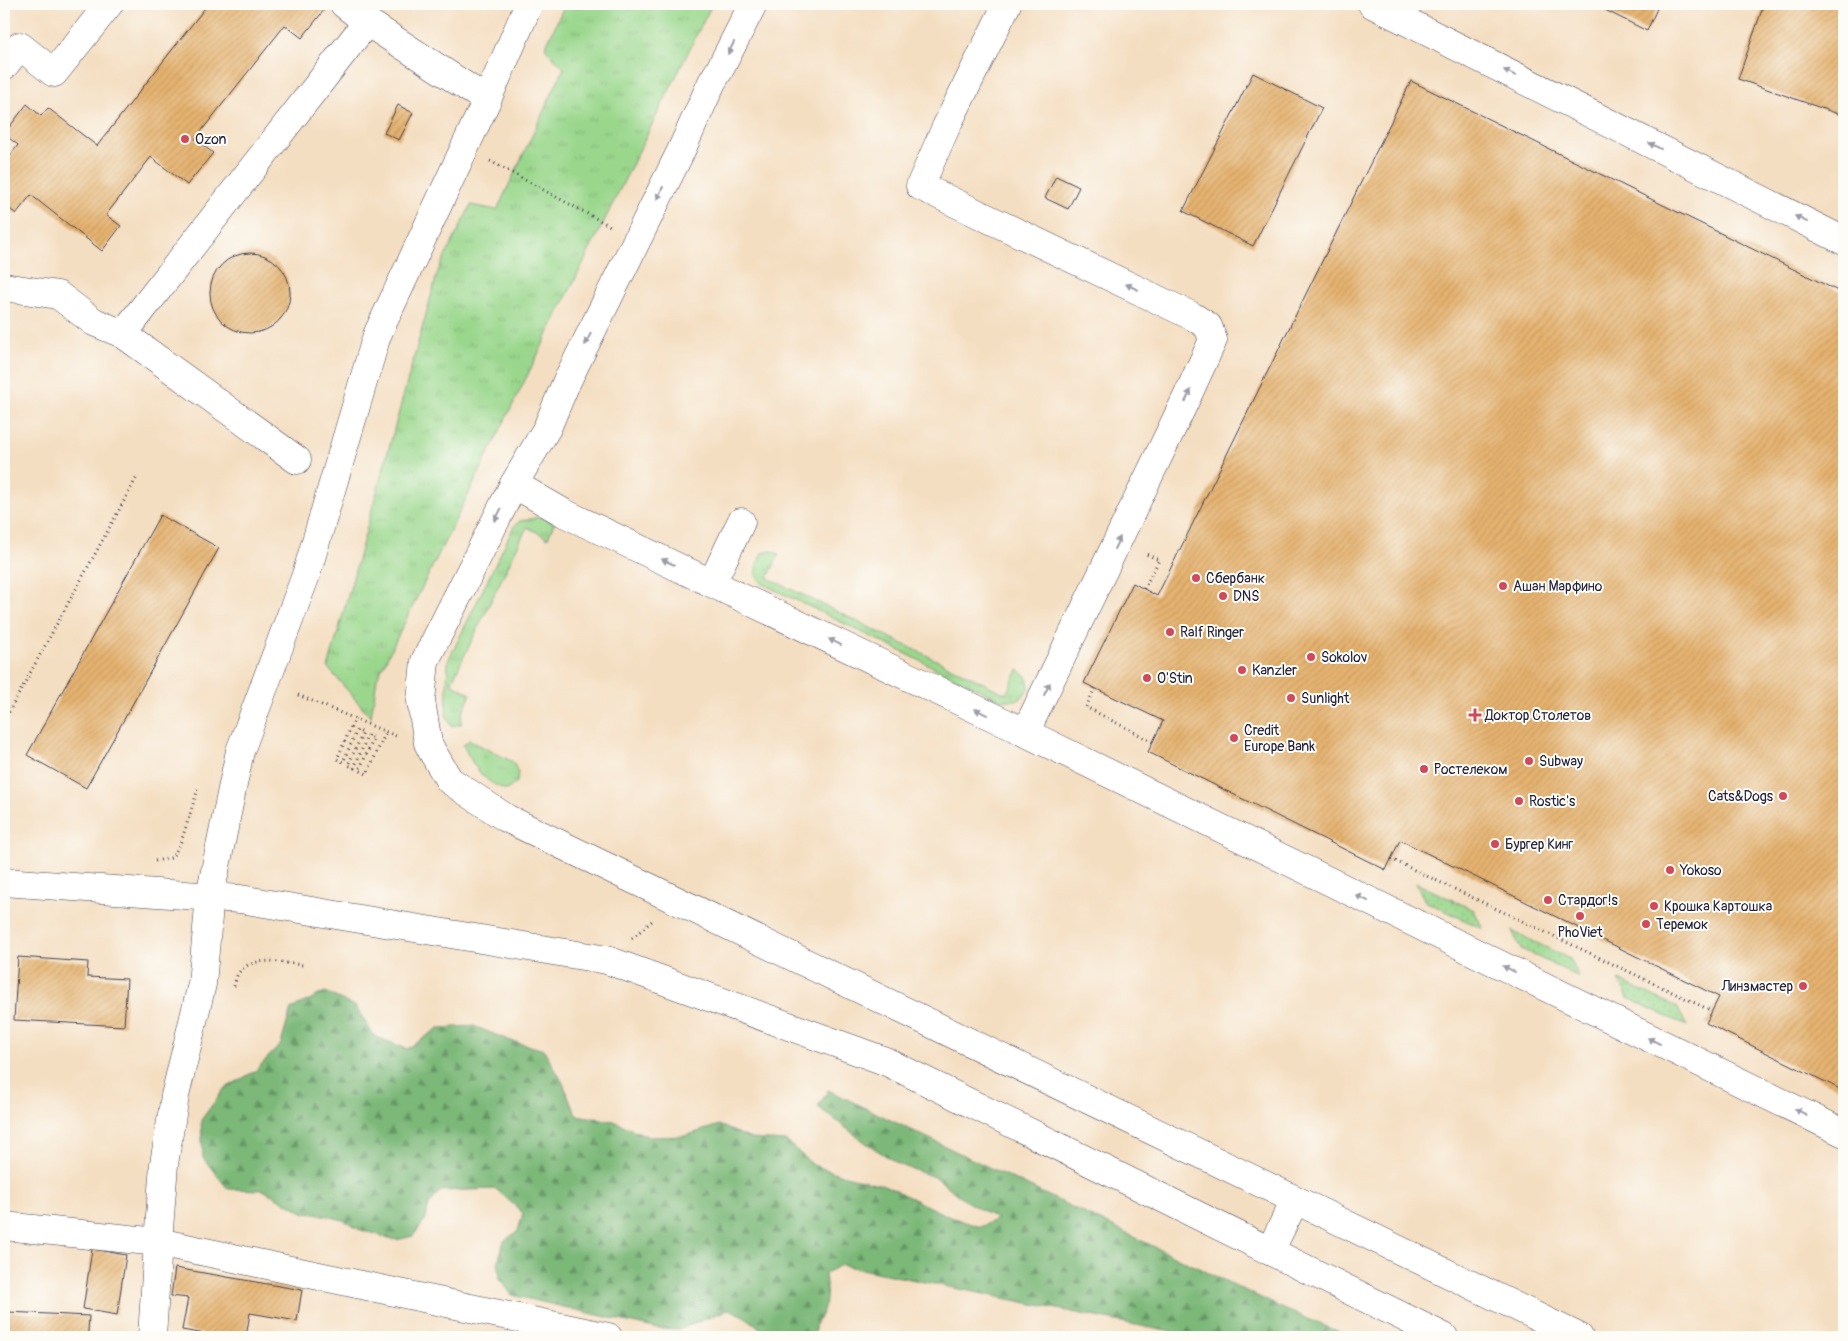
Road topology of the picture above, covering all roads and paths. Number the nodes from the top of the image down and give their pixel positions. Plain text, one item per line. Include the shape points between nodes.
1 (109, 4) edge
2 (344, 4) edge
3 (529, 4) edge
4 (753, 4) edge
5 (1007, 4) edge
6 (1372, 4) edge
7 (367, 22) junction
8 (4, 66) edge
9 (487, 100) junction
10 (484, 158) dead end
11 (613, 228) dead end
12 (1844, 241) edge
13 (4, 287) edge
14 (123, 334) junction
15 (297, 460) dead end
16 (137, 477) dead end
17 (514, 484) junction
18 (741, 522) dead end
19 (712, 583) junction
20 (1095, 688) dead end
21 (298, 695) dead end
22 (355, 718) junction
23 (4, 721) edge
24 (1025, 733) junction
25 (1153, 742) dead end
26 (201, 780) dead end
27 (1391, 859) dead end
28 (146, 860) dead end
29 (4, 882) edge
30 (210, 895) junction
31 (676, 900) junction
32 (607, 960) junction
33 (303, 965) dead end
34 (233, 992) dead end
35 (1712, 1011) dead end
36 (1844, 1134) edge
37 (1295, 1200) junction
38 (4, 1226) edge
39 (158, 1242) junction
40 (1270, 1251) junction
41 (152, 1337) edge
42 (608, 1337) edge
43 (1444, 1337) edge
44 (1579, 1337) edge

1 - 8 street via 54,73 20,46
2 - 7 street
3 - 9 street
4 -> 17 street via 712,82 547,428
24 -> 5 street via 1213,340 1208,326 1192,316 920,186
12 -> 6 street
7 - 9 street
7 - 14 street
9 - 30 street via 377,335 306,575 240,751
10 - 11 path
13 - 14 street via 58,295 94,322
14 - 15 street
16 - 23 path
19 -> 17 street via 564,513
17 -> 31 street via 425,661 421,701 428,743 449,780 506,818
18 - 19 street
24 -> 19 street
20 - 25 path via 1086,707
21 - 22 path
22 - 22 path via 386,732 367,774 359,770 374,738 368,735 354,768 348,765 363,733 357,730 343,762 337,759
36 -> 24 street
26 - 28 path via 180,845 171,858
27 - 35 path
29 - 30 street
30 - 32 street
30 - 39 street via 202,984 175,1096 164,1164
31 - 32 path
31 - 37 street
32 - 40 street via 885,1061
33 - 34 path via 268,961 249,964 237,975
37 - 40 street
37 - 44 street
38 - 39 street
39 - 41 street
39 - 42 street
40 - 43 street

